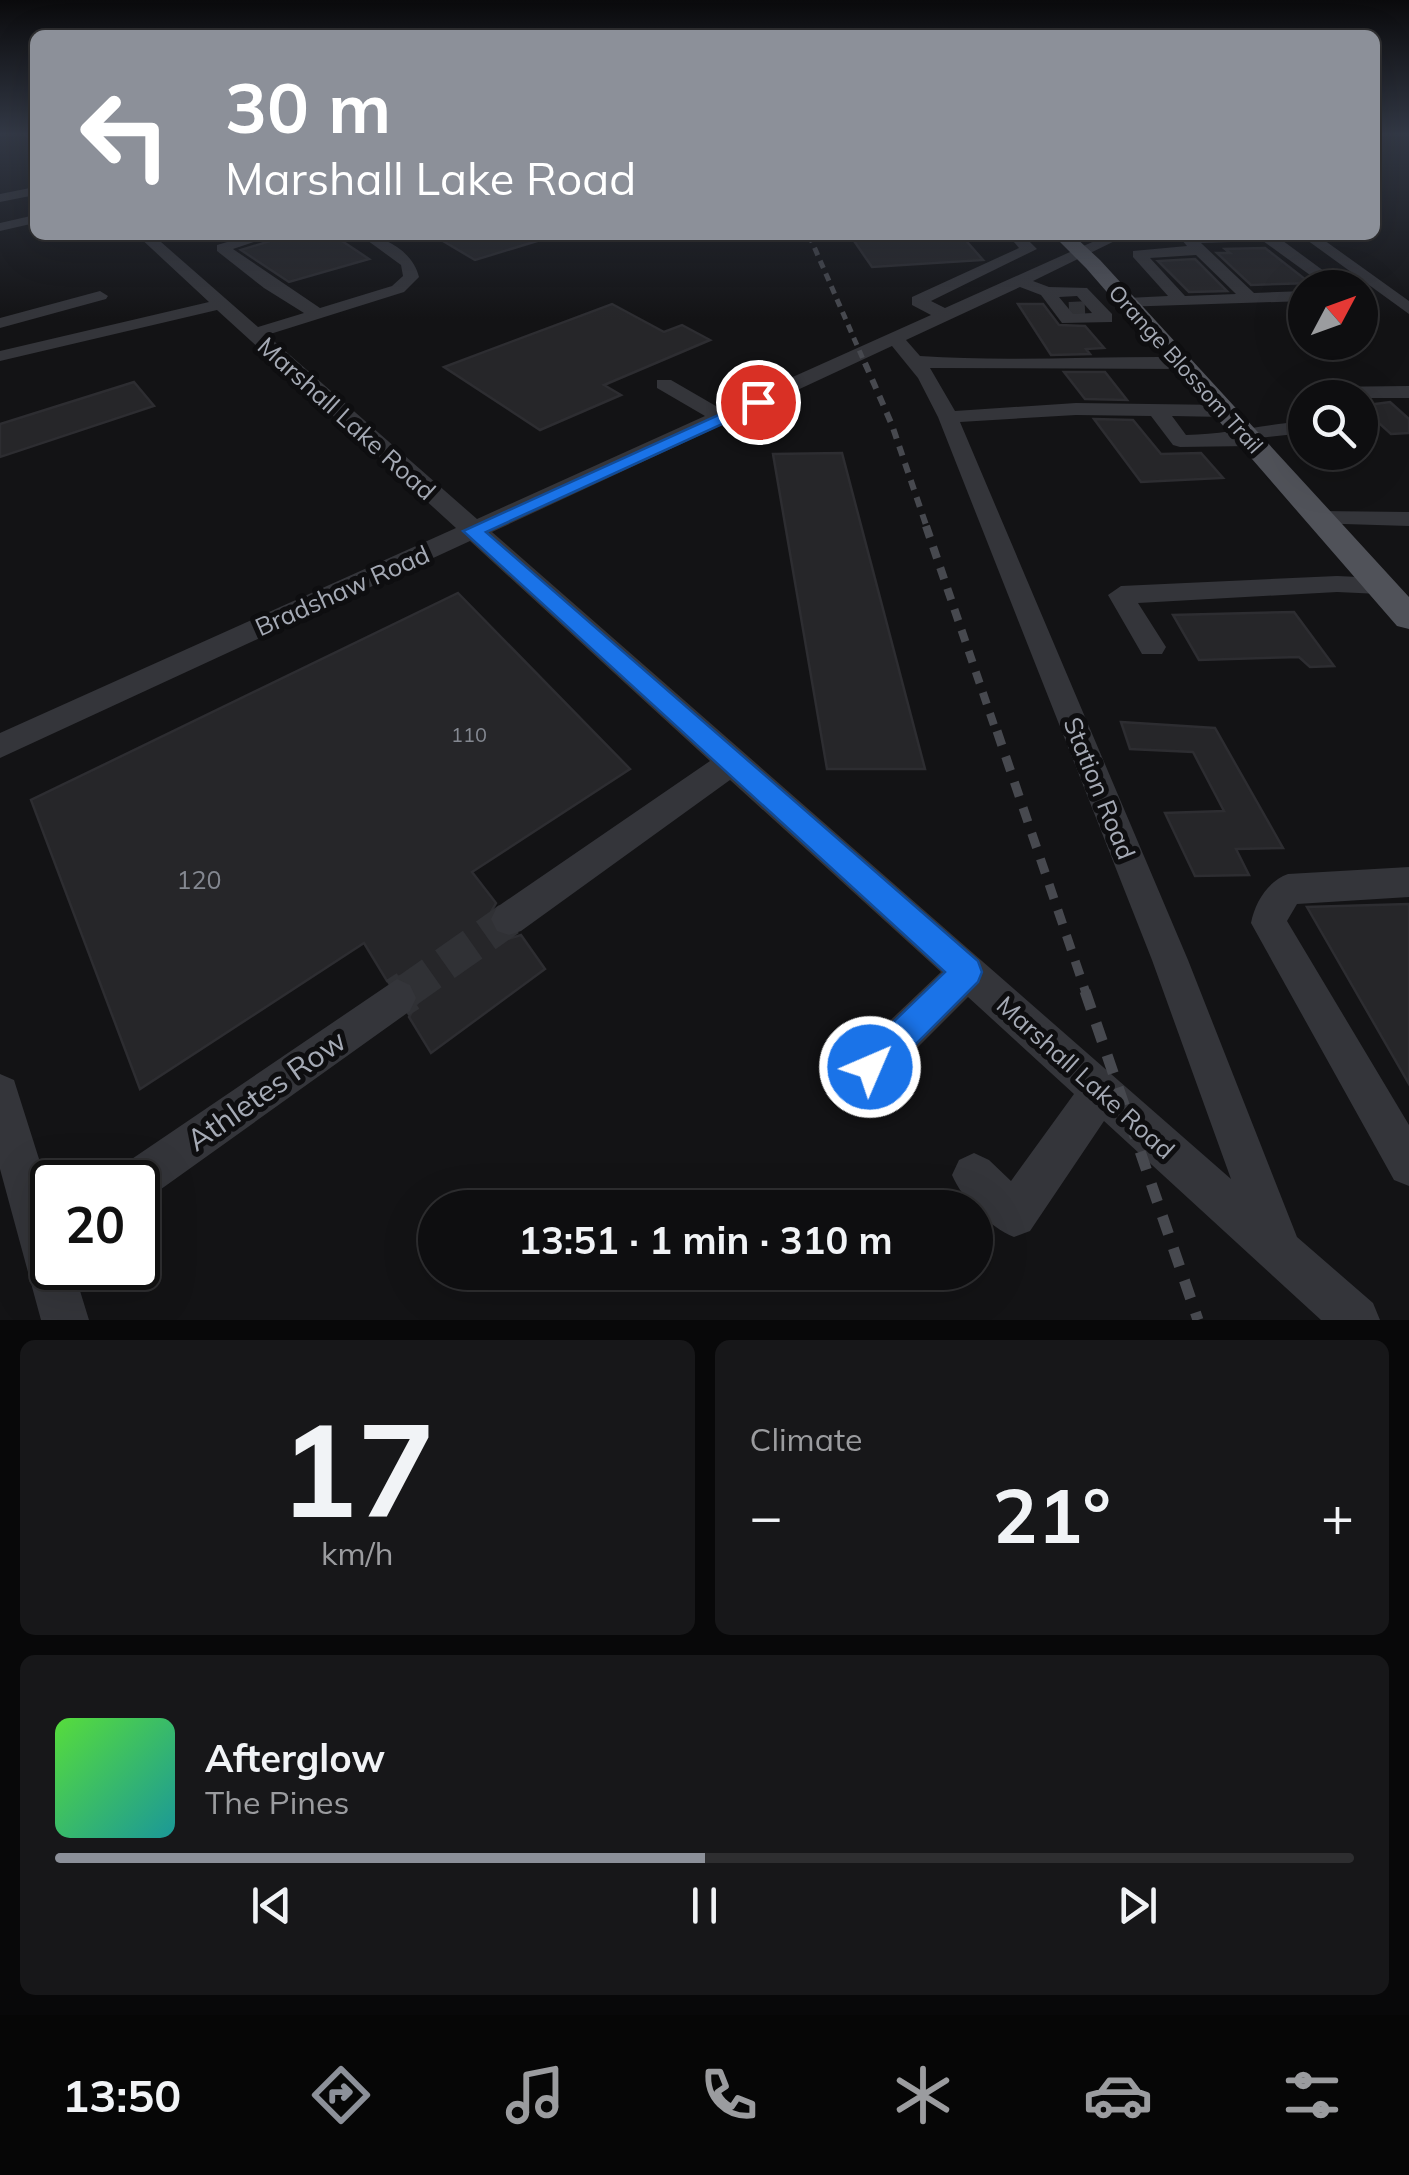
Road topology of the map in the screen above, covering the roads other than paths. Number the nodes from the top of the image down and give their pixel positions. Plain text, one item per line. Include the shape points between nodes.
1 (30, 220) edge
2 (0, 227) edge
3 (156, 240) edge
4 (250, 240) edge
5 (374, 240) edge
6 (1020, 240) edge
7 (1189, 240) edge
8 (1272, 240) edge
9 (1314, 240) edge
10 (1079, 244) edge
11 (1199, 250) junction
12 (1313, 270) edge
13 (1409, 277) edge
14 (1021, 282) junction
15 (1378, 292) edge
16 (1386, 292) junction
17 (100, 296) dead end
18 (1288, 297) edge
19 (1250, 298) junction
20 (1181, 300) junction
21 (222, 304) junction
22 (1087, 304) junction
23 (1409, 309) edge
24 (318, 314) junction
25 (946, 316) junction
26 (0, 323) edge
27 (254, 334) junction
28 (896, 339) junction
29 (0, 356) edge
30 (916, 361) junction
31 (1181, 363) junction
32 (664, 384) dead end
33 (1378, 392) edge
34 (1409, 392) edge
35 (1158, 410) junction
36 (1224, 411) junction
37 (948, 417) junction
38 (723, 418) junction
39 (1288, 430) edge
40 (1247, 437) junction
41 (1319, 518) junction
42 (1409, 519) edge
43 (473, 531) junction
44 (1380, 586) junction
45 (1409, 618) edge
46 (1152, 647) dead end
47 (0, 746) edge
48 (732, 762) junction
49 (1409, 882) edge
50 (509, 919) tunnel mouth
51 (967, 972) junction
52 (397, 998) tunnel mouth
53 (870, 1067) dead end
54 (1101, 1090) junction
55 (0, 1094) edge
56 (160, 1164) edge
57 (1409, 1166) edge
58 (974, 1175) dead end
59 (30, 1188) edge
60 (1279, 1250) junction
61 (58, 1290) edge
62 (65, 1320) edge
63 (1356, 1320) edge

1 - 2 street
3 - 21 street, Marshall Lake Road
4 - 24 street via 222,248
5 - 24 street via 408,263 411,278 398,289
6 - 25 street via 1029,249 918,301
7 - 11 street
8 - 12 street
9 - 16 street
10 - 14 street, Bradshaw Road
10 - 22 main road, Orange Blossom Trail
11 - 19 street
11 - 20 street via 1138,254
13 - 16 street
14 - 22 street
14 - 25 street, Bradshaw Road
15 - 16 street
16 - 23 street
17 - 26 street
18 - 19 street
19 - 20 street
20 - 22 street
21 - 27 street, Marshall Lake Road
21 - 29 street
22 - 31 main road, Orange Blossom Trail
24 - 27 street
25 - 28 street, Bradshaw Road
27 - 43 street, Marshall Lake Road
28 - 30 street, Station Road
28 - 38 street, Bradshaw Road
30 - 31 street
30 - 37 street, Station Road
31 - 36 main road, Orange Blossom Trail
32 - 38 street
33 - 34 street
35 - 36 street
35 - 37 street
35 - 40 street via 1180,441
36 - 40 main road, Orange Blossom Trail
37 - 60 street, Station Road via 1170,960
38 - 43 street, Bradshaw Road
39 - 40 street
40 - 41 main road, Orange Blossom Trail
41 - 42 street
41 - 44 main road, Orange Blossom Trail
43 - 47 street, Bradshaw Road
43 - 48 street, Marshall Lake Road
44 - 45 main road, Orange Blossom Trail
44 - 46 street via 1122,595
48 - 50 street
48 - 51 street, Marshall Lake Road
49 - 57 street via 1288,890 1269,923
51 - 53 street
51 - 54 street, Marshall Lake Road
52 - 56 street, Athletes Row
54 - 58 street via 1014,1215
54 - 60 street, Marshall Lake Road
55 - 59 street
60 - 63 street, Marshall Lake Road
61 - 62 street

